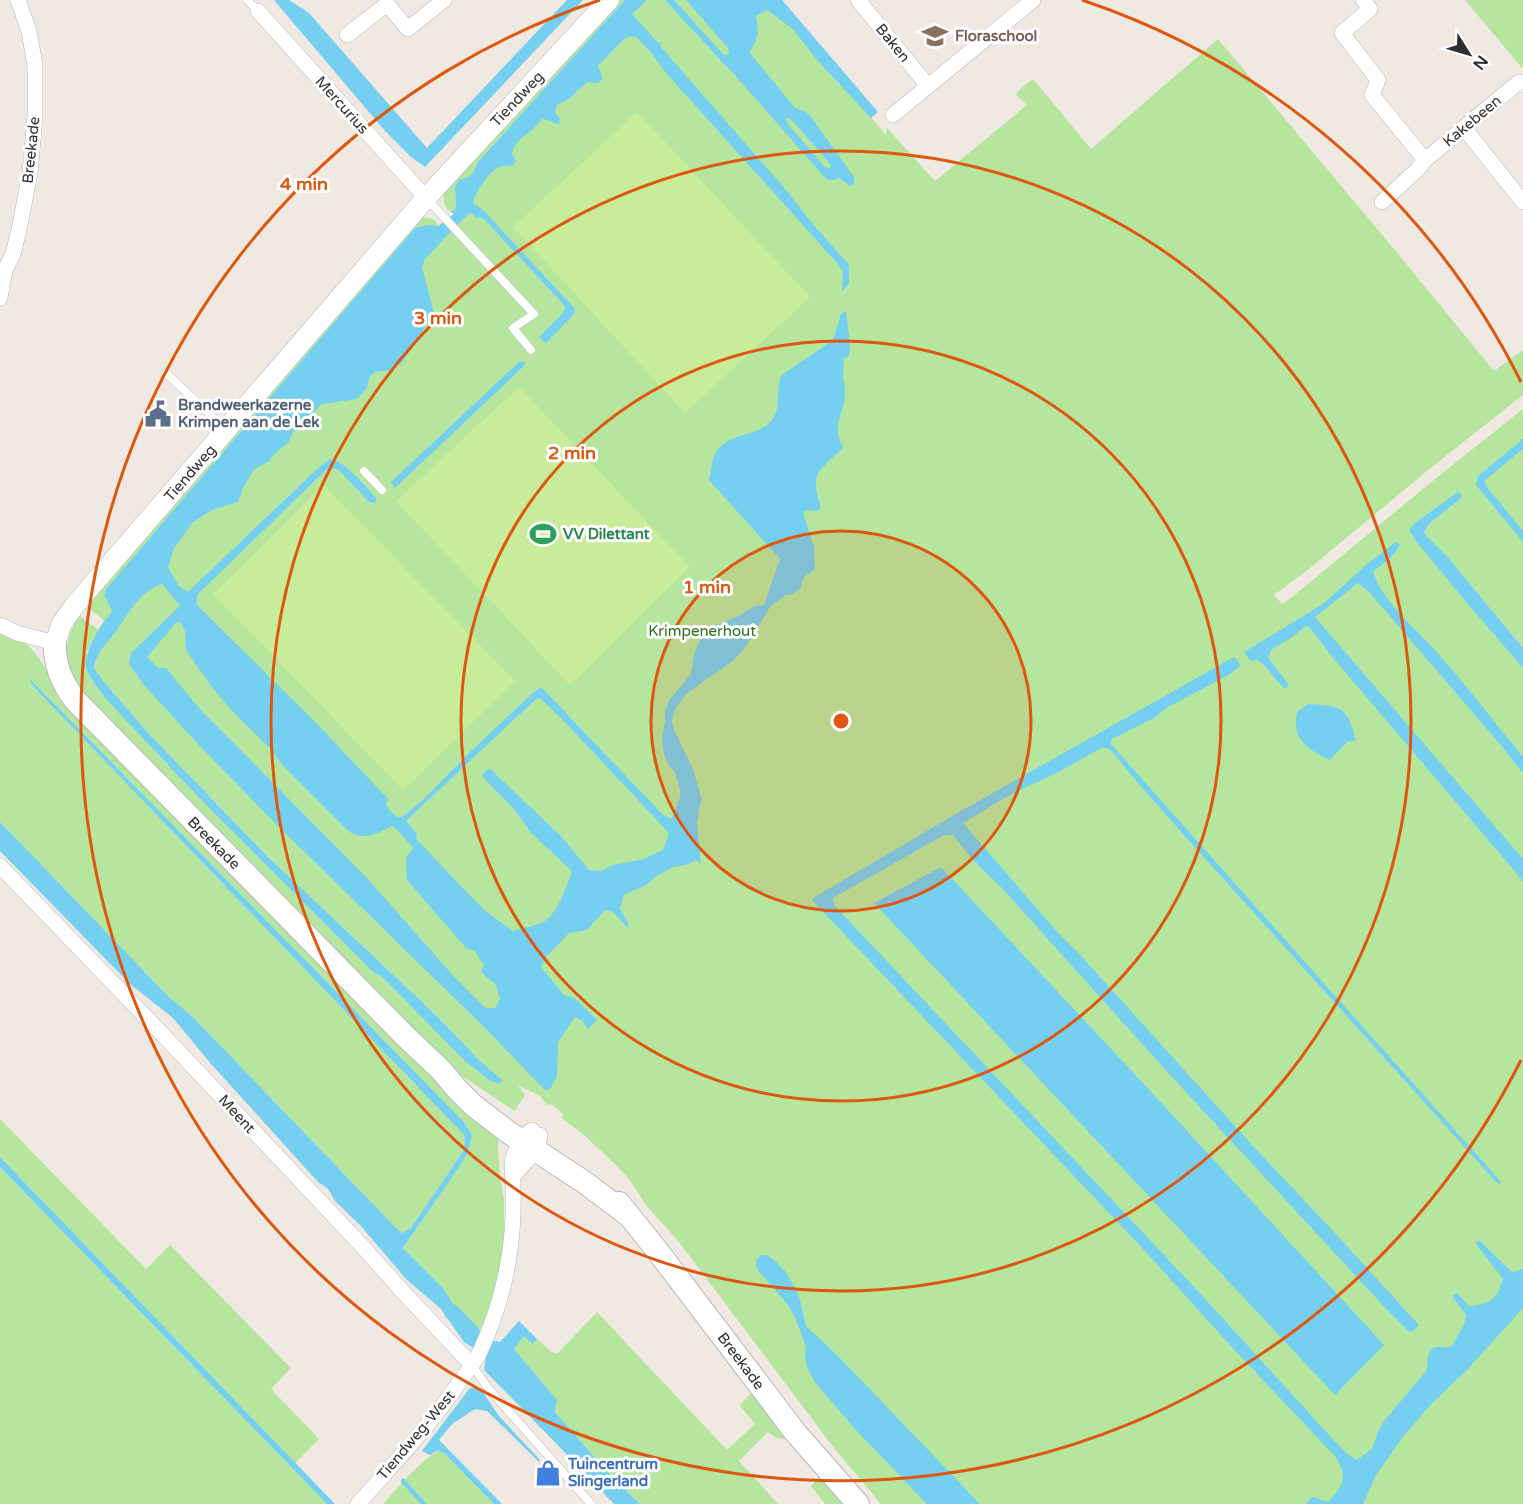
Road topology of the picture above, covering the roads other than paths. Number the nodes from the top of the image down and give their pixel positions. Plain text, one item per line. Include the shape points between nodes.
1 (18, 0) edge
2 (444, 0) edge
3 (609, 0) edge
4 (858, 0) edge
5 (1033, 0) edge
6 (1363, 0) edge
7 (252, 6) edge
8 (347, 35) dead end
9 (1519, 82) dead end
10 (928, 86) junction
11 (893, 115) dead end
12 (1464, 128) junction
13 (1425, 160) junction
14 (426, 198) junction
15 (1382, 202) dead end
16 (1523, 202) edge
17 (0, 298) edge
18 (531, 350) dead end
19 (166, 373) dead end
20 (221, 426) junction
21 (364, 471) dead end
22 (382, 490) dead end
23 (0, 625) edge
24 (56, 643) junction
25 (0, 866) edge
26 (532, 1139) junction
27 (475, 1360) junction
28 (358, 1504) edge
29 (591, 1504) edge
30 (858, 1504) edge

1 - 17 street, Breekade via 35,65 35,116 24,207
2 - 8 street via 408,29 387,4
3 - 14 street, Tiendweg
4 - 10 street, Baken
5 - 10 street
6 - 13 street via 1370,9 1342,33 1378,80 1372,95
7 - 14 street, Mercurius
9 - 12 street, Kakebeen
10 - 11 street
12 - 13 street, Kakebeen
12 - 16 street
13 - 15 street, Kakebeen
14 - 18 lane via 534,314 513,328
14 - 20 street, Tiendweg
19 - 20 lane
20 - 24 street, Tiendweg via 194,467 75,605 62,623
21 - 22 lane
23 - 24 street
24 - 26 main road, Breekade via 56,664 74,699 405,1036 441,1070
25 - 27 street, Meent via 403,1292
26 - 27 street, Tiendweg-West via 513,1176 508,1268 498,1307
26 - 30 main road, Breekade via 628,1215 795,1432
27 - 28 street, Tiendweg-West via 443,1407
27 - 29 lane via 488,1388

